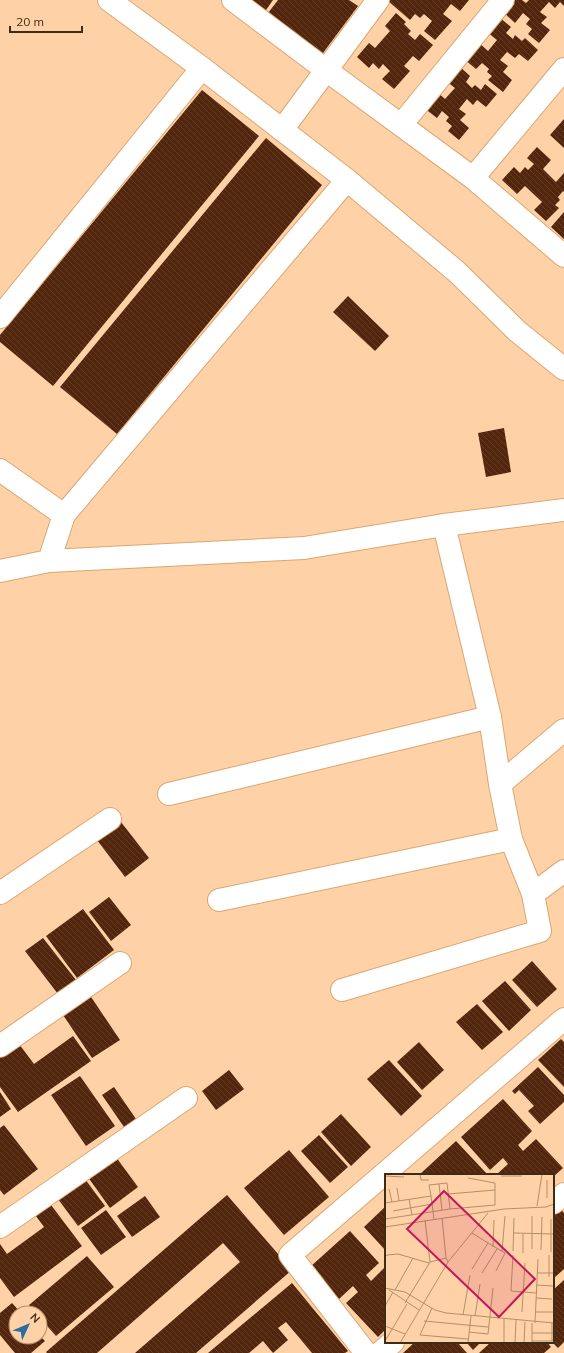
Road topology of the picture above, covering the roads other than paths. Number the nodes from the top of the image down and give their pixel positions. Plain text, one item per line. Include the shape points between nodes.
1 (109, 0) edge
2 (233, 0) edge
3 (503, 0) edge
4 (374, 1) edge
5 (202, 68) junction
6 (564, 69) edge
7 (326, 70) junction
8 (400, 125) junction
9 (282, 130) junction
10 (473, 178) junction
11 (347, 180) junction
12 (564, 256) edge
13 (0, 317) edge
14 (564, 369) edge
15 (0, 470) edge
16 (564, 510) edge
17 (64, 515) junction
18 (444, 525) junction
19 (49, 561) junction
20 (0, 571) edge
21 (490, 717) junction
22 (564, 730) edge
23 (500, 784) junction
24 (170, 794) dead end
25 (110, 819) dead end
26 (511, 839) junction
27 (564, 870) edge
28 (0, 894) edge
29 (533, 894) junction
30 (219, 900) dead end
31 (120, 963) dead end
32 (342, 990) dead end
33 (564, 1019) edge
34 (0, 1046) edge
35 (186, 1098) dead end
36 (564, 1194) edge
37 (554, 1202) edge
38 (0, 1227) edge
39 (392, 1343) edge
40 (366, 1353) edge
41 (380, 1353) edge

1 - 5 street
2 - 7 street
3 - 8 street
4 - 7 street
5 - 9 street
5 - 13 street
6 - 10 street
7 - 8 street
7 - 9 street
8 - 10 street
9 - 11 street
10 - 12 street
11 - 14 street via 457,272 517,331
11 - 17 street
15 - 17 street
16 - 18 street
17 - 19 street
18 - 19 street via 304,548
18 - 21 street
19 - 20 street
21 - 23 street
21 - 24 street
22 - 23 street
23 - 26 street
25 - 28 street
26 - 29 street
26 - 30 street
27 - 29 street
29 - 32 street via 540,931
31 - 34 street
33 - 40 street via 290,1255
35 - 38 street
36 - 37 street
39 - 41 street

